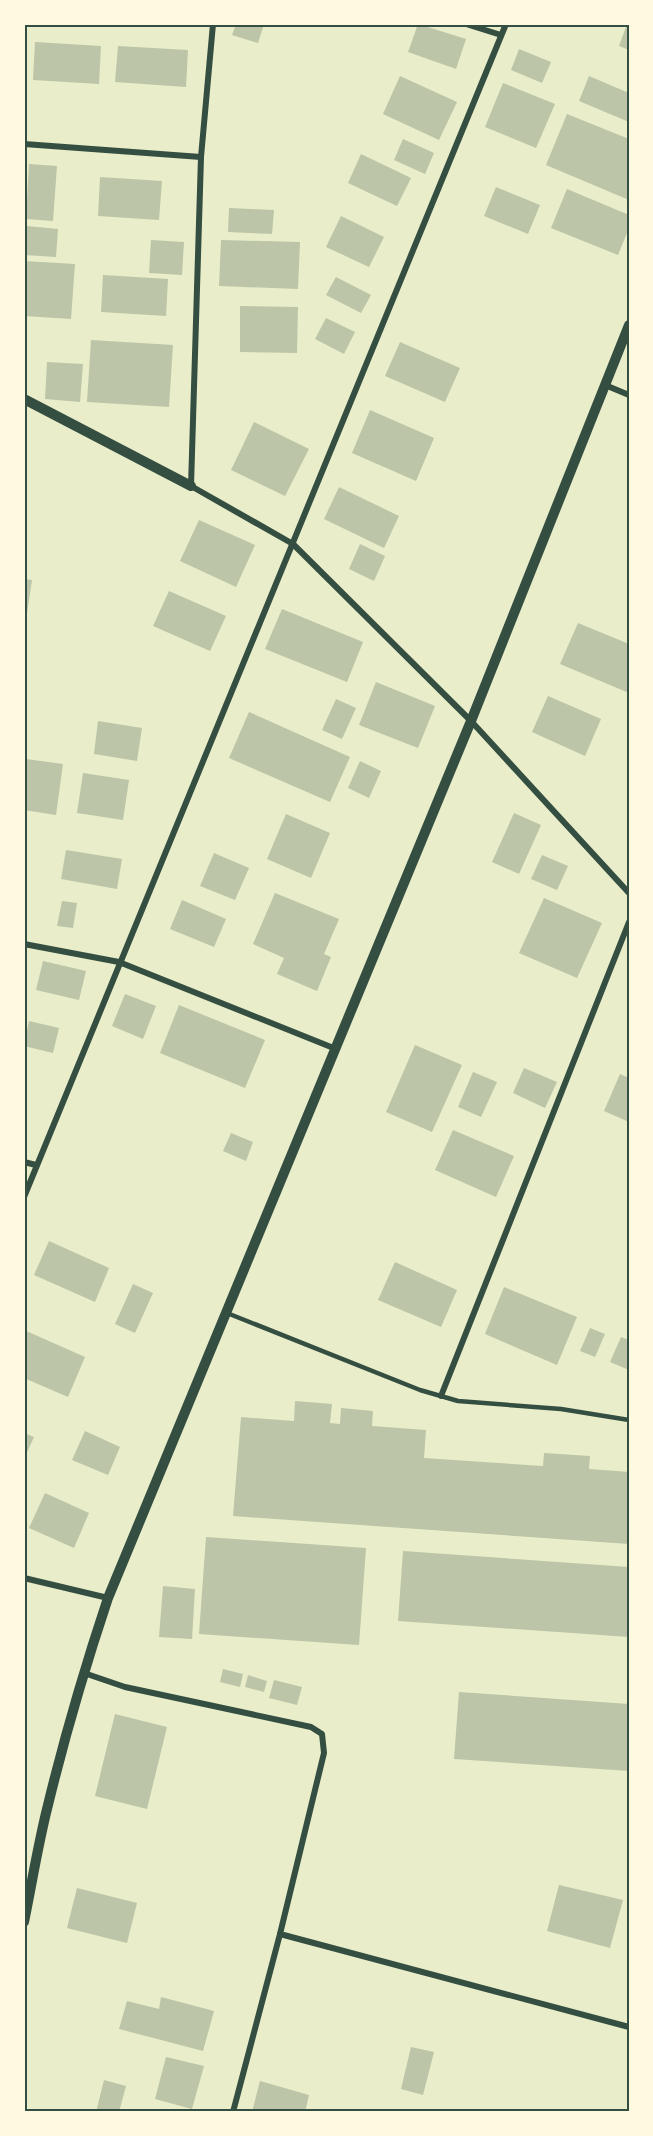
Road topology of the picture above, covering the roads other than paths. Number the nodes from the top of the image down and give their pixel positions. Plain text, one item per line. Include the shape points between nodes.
1 (213, 24) edge
2 (466, 24) edge
3 (506, 24) edge
4 (501, 35) junction
5 (24, 144) edge
6 (201, 157) junction
7 (629, 325) edge
8 (604, 385) junction
9 (629, 395) edge
10 (24, 399) edge
11 (191, 486) junction
12 (293, 544) junction
13 (471, 720) junction
14 (629, 893) edge
15 (629, 922) edge
16 (24, 944) edge
17 (119, 962) junction
18 (336, 1049) junction
19 (24, 1162) edge
20 (36, 1165) junction
21 (24, 1197) edge
22 (227, 1313) junction
23 (441, 1396) junction
24 (629, 1420) edge
25 (24, 1578) edge
26 (108, 1598) junction
27 (83, 1672) junction
28 (24, 1922) edge
29 (280, 1934) junction
30 (629, 2027) edge
31 (232, 2112) edge

1 - 6 street
2 - 4 street
3 - 4 street
4 - 12 street
5 - 6 street
6 - 11 street
7 - 8 street
8 - 9 street
8 - 13 street
10 - 11 street
11 - 12 street
12 - 13 street
12 - 17 street
13 - 14 street
13 - 18 street
15 - 23 street
16 - 17 street
17 - 18 street
17 - 20 street
18 - 22 street
19 - 20 street
20 - 21 street
22 - 23 lane
22 - 26 street
23 - 24 lane
25 - 26 street
26 - 27 street
27 - 28 street via 47,1808
27 - 29 street via 125,1687 311,1727 322,1734 324,1753
29 - 30 street
29 - 31 street

